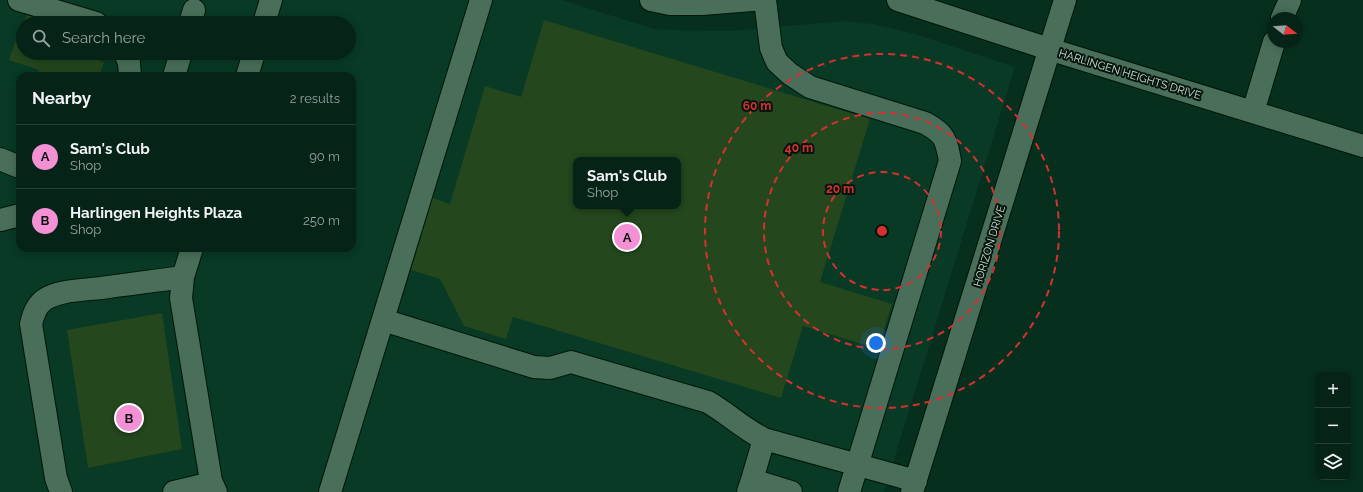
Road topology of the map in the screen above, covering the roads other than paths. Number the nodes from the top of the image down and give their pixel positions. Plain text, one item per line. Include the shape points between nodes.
1 (19, 0) edge
2 (271, 0) edge
3 (481, 0) edge
4 (651, 0) edge
5 (752, 0) edge
6 (765, 0) edge
7 (898, 0) edge
8 (1065, 0) edge
9 (1290, 0) edge
10 (1285, 12) edge
11 (73, 16) edge
12 (266, 16) edge
13 (1272, 48) edge
14 (1050, 49) junction
15 (128, 60) edge
16 (179, 60) edge
17 (252, 60) edge
18 (130, 72) edge
19 (175, 72) edge
20 (248, 72) edge
21 (1253, 112) junction
22 (1363, 146) edge
23 (0, 159) edge
24 (16, 166) edge
25 (16, 216) edge
26 (0, 220) edge
27 (191, 252) edge
28 (183, 277) junction
29 (383, 320) junction
30 (764, 440) junction
31 (857, 465) junction
32 (750, 486) edge
33 (214, 487) edge
34 (914, 487) edge
35 (783, 491) edge
36 (61, 492) edge
37 (174, 492) edge
38 (330, 492) edge
39 (849, 492) edge

1 - 11 street
2 - 12 street
3 - 29 street
4 - 5 street via 670,4 702,4
6 - 31 street via 771,48 777,62 790,74 810,87 925,123 938,131 947,143 950,161
7 - 14 street, HARLINGEN HEIGHTS DRIVE
8 - 14 street, HORIZON DRIVE
9 - 10 street
13 - 21 street
14 - 21 street, HARLINGEN HEIGHTS DRIVE
14 - 34 street, HORIZON DRIVE
15 - 18 street
16 - 19 street
17 - 20 street
21 - 22 street, HARLINGEN HEIGHTS DRIVE
23 - 24 street
25 - 26 street
27 - 28 street
28 - 33 street via 182,298
28 - 36 street via 53,295 38,306 31,324 56,478
29 - 30 street via 534,367 550,368 572,362 708,402
29 - 38 street
30 - 31 street
30 - 32 street
31 - 34 street
31 - 39 street
32 - 35 street
33 - 37 street

